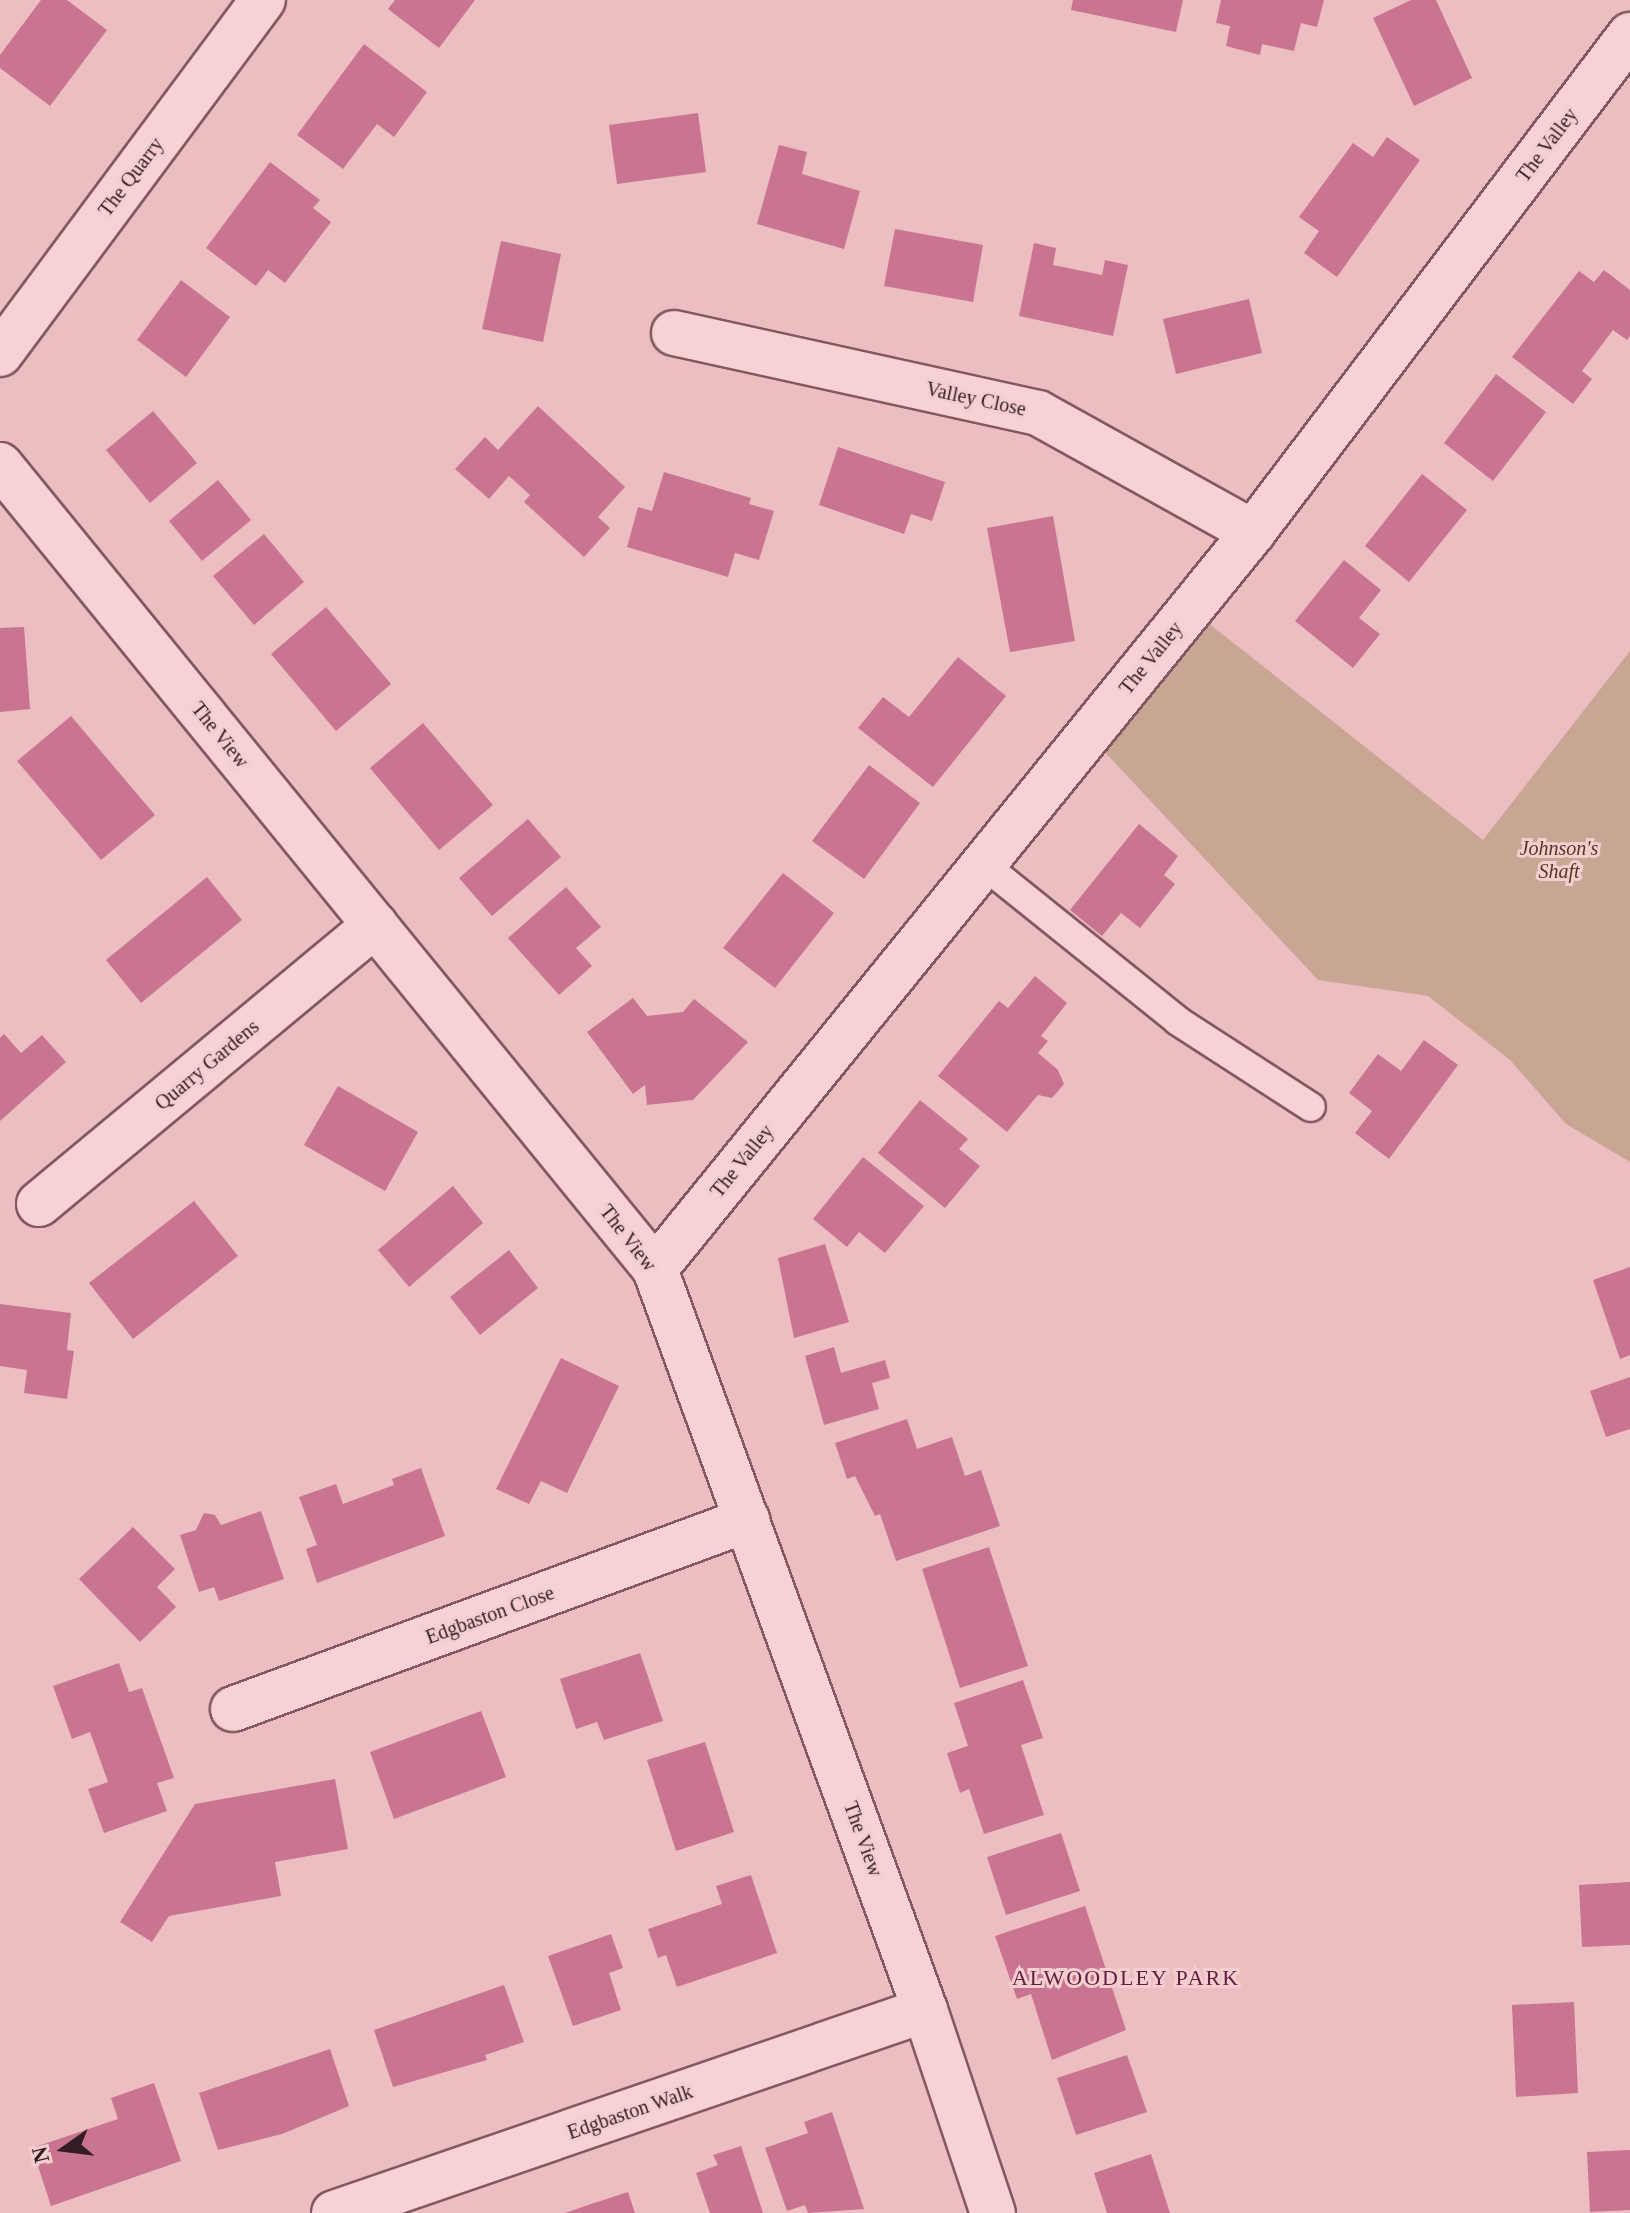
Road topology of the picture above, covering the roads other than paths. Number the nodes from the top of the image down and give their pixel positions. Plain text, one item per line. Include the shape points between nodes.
1 (263, 0) edge
2 (1630, 35) edge
3 (674, 333) dead end
4 (0, 354) edge
5 (0, 465) edge
6 (1253, 532) junction
7 (983, 864) junction
8 (375, 925) junction
9 (1311, 1107) dead end
10 (39, 1204) dead end
11 (655, 1269) junction
12 (747, 1520) junction
13 (233, 1709) dead end
14 (925, 2010) junction
15 (334, 2213) edge
16 (993, 2213) edge

1 - 4 street, The Quarry
2 - 6 street, The Valley
3 - 6 street, Valley Close via 1038,413
5 - 8 street, The View
6 - 7 street, The Valley
7 - 9 lane via 1178,1021
7 - 11 street, The Valley
8 - 10 street, Quarry Gardens
8 - 11 street, The View
11 - 12 street, The View
12 - 13 street, Edgbaston Close
12 - 14 street, The View
14 - 15 street, Edgbaston Walk
14 - 16 street, The View

